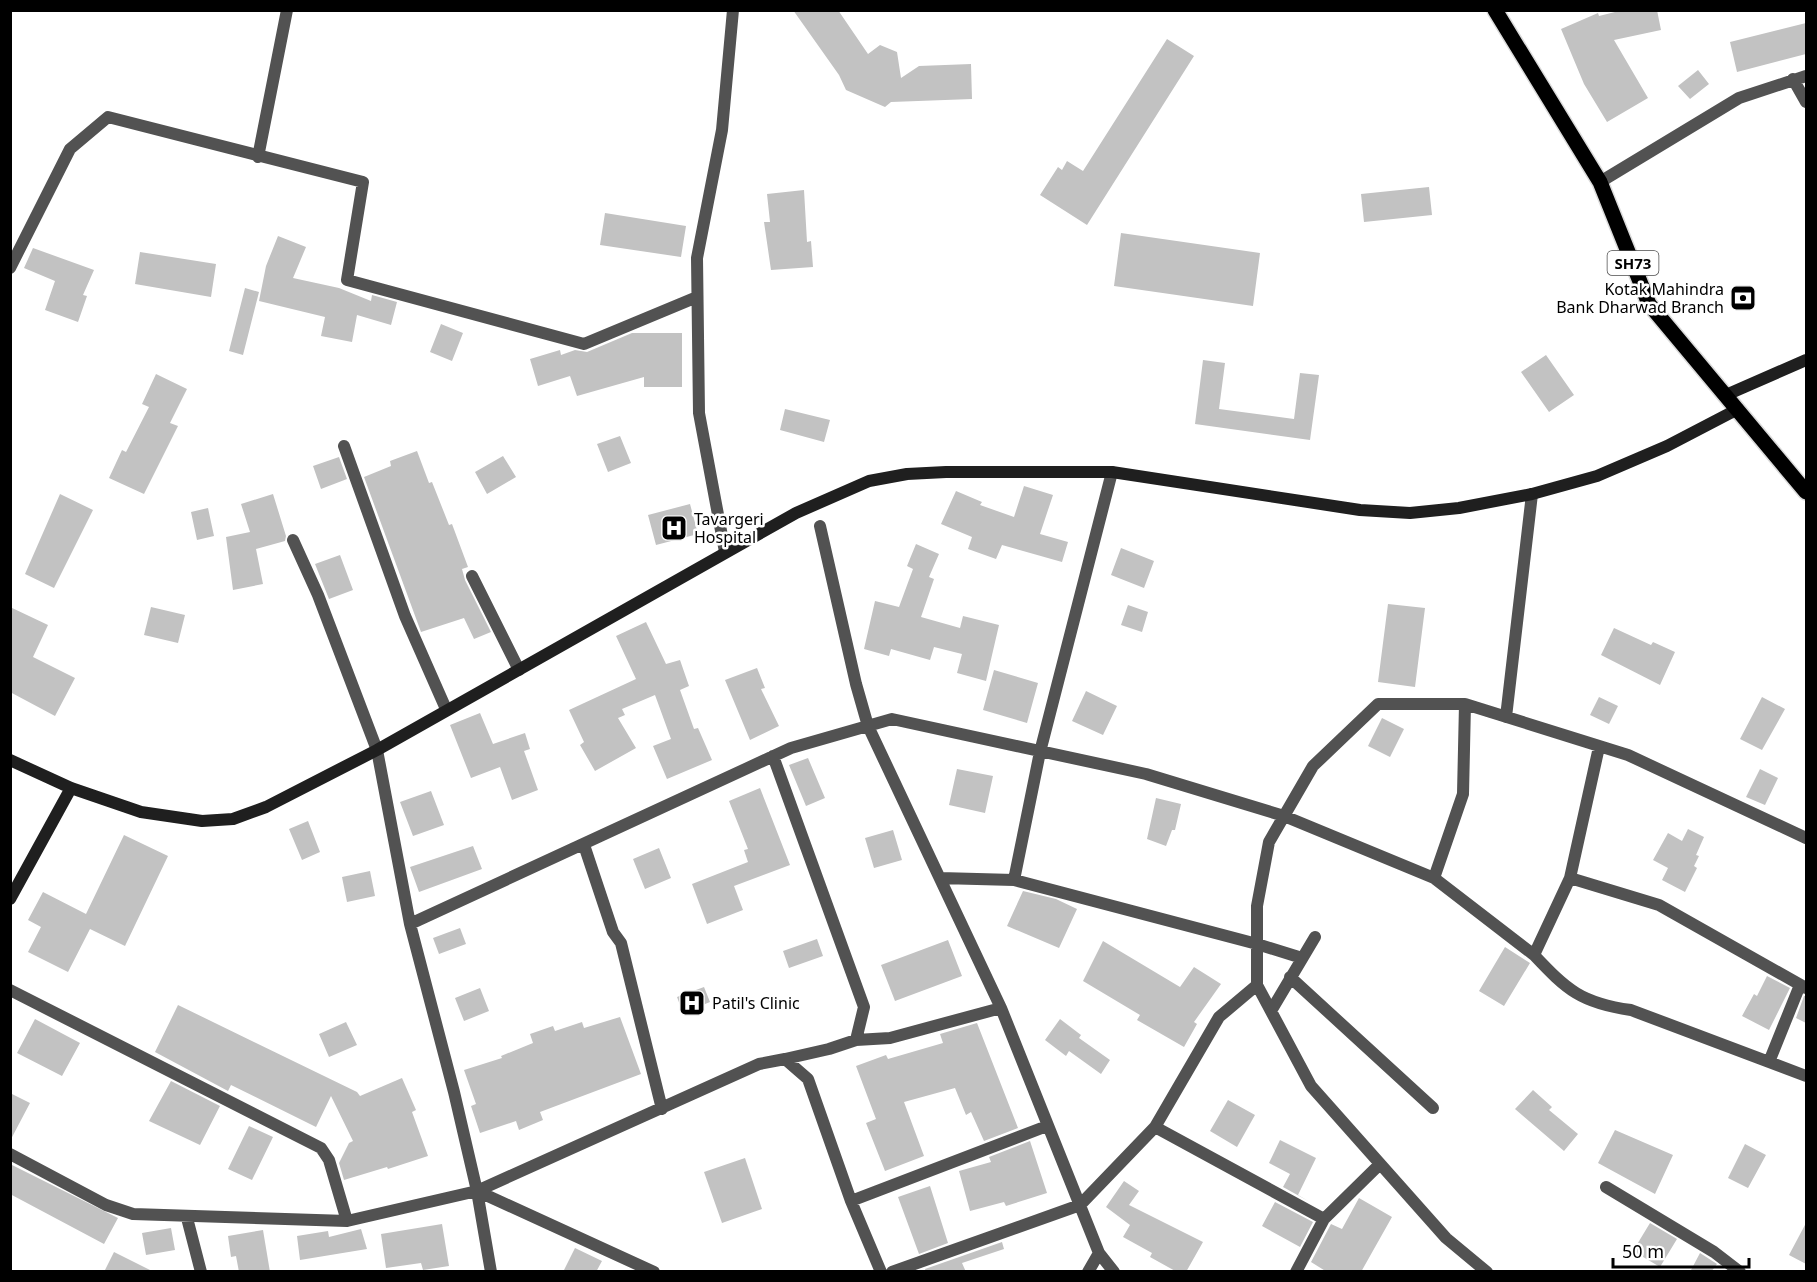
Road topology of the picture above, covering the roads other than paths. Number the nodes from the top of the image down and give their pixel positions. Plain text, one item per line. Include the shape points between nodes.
1 (287, 10) edge
2 (733, 10) edge
3 (1495, 10) edge
4 (1806, 76) edge
5 (1793, 79) junction
6 (1806, 102) edge
7 (258, 157) junction
8 (1600, 182) junction
9 (10, 268) edge
10 (697, 297) junction
11 (1806, 360) edge
12 (1726, 395) junction
13 (1738, 409) junction
14 (344, 446) dead end
15 (1112, 472) junction
16 (1806, 492) edge
17 (1532, 494) junction
18 (820, 526) dead end
19 (293, 540) dead end
20 (725, 552) junction
21 (472, 576) dead end
22 (519, 670) junction
23 (1465, 704) junction
24 (446, 710) junction
25 (1506, 717) junction
26 (868, 726) junction
27 (1599, 747) junction
28 (377, 750) junction
29 (1040, 752) junction
30 (773, 756) junction
31 (10, 760) edge
32 (71, 788) junction
33 (1284, 816) junction
34 (1806, 838) edge
35 (584, 845) junction
36 (940, 878) junction
37 (1434, 878) junction
38 (1570, 878) junction
39 (1014, 880) junction
40 (10, 900) edge
41 (410, 924) junction
42 (1315, 937) dead end
43 (1257, 944) junction
44 (1534, 955) junction
45 (1302, 958) junction
46 (1290, 977) junction
47 (1257, 985) junction
48 (1803, 986) edge
49 (10, 990) edge
50 (1001, 1008) junction
51 (1271, 1011) junction
52 (856, 1040) junction
53 (785, 1059) junction
54 (1769, 1062) junction
55 (1806, 1076) edge
56 (1433, 1108) dead end
57 (662, 1109) junction
58 (1047, 1126) junction
59 (1155, 1127) junction
60 (10, 1154) edge
61 (1380, 1164) junction
62 (1606, 1187) dead end
63 (477, 1191) junction
64 (851, 1201) junction
65 (1080, 1204) junction
66 (187, 1218) junction
67 (1324, 1219) junction
68 (347, 1221) junction
69 (1099, 1253) junction
70 (201, 1272) edge
71 (491, 1272) edge
72 (654, 1272) edge
73 (881, 1272) edge
74 (892, 1272) edge
75 (1088, 1272) edge
76 (1114, 1272) edge
77 (1296, 1272) edge
78 (1487, 1272) edge
79 (1740, 1272) edge

1 - 7 street
2 - 10 street via 722,130 697,258
3 - 8 main road, SH73
4 - 5 street
5 - 6 street
5 - 8 street via 1739,98
7 - 9 street via 108,117 70,150
7 - 10 street via 363,182 347,280 584,344
8 - 12 main road, SH73 via 1649,304
10 - 20 street via 699,413
11 - 12 street
12 - 13 main road, SH73
13 - 16 main road, SH73
13 - 17 street via 1598,476
14 - 24 street via 405,616
15 - 17 street via 1360,510 1410,513
15 - 20 street via 946,472 869,481 796,513
15 - 29 street
17 - 25 street
18 - 26 street
19 - 28 street
20 - 22 street
21 - 22 street
22 - 24 street
23 - 25 street
23 - 33 street via 1378,704 1313,765
23 - 37 street via 1463,794
24 - 28 street
25 - 27 street
26 - 29 street via 892,719
26 - 30 street
26 - 36 street
27 - 34 street via 1628,755
27 - 38 street
28 - 32 street via 266,807 233,819 202,821 141,812
28 - 41 street
29 - 33 street via 1146,774
29 - 39 street
30 - 35 street
30 - 52 street via 864,1007
31 - 32 street
32 - 40 street
33 - 37 street
33 - 43 street via 1269,842 1257,906
35 - 41 street
35 - 57 street via 613,932 621,943
36 - 39 street
36 - 50 street
37 - 44 street
38 - 44 street
38 - 48 street via 1659,905
39 - 43 street
41 - 63 street
42 - 45 street
43 - 45 street
43 - 47 street
44 - 54 street via 1564,987 1602,1006 1631,1010
45 - 46 street
46 - 51 street
46 - 56 street
47 - 51 street
47 - 59 street via 1218,1017
48 - 54 street
49 - 68 street via 321,1148 329,1160
50 - 52 street via 890,1038
50 - 58 street
51 - 61 street via 1311,1086
52 - 53 street
53 - 57 street via 759,1065
53 - 64 street via 808,1079
54 - 55 street
57 - 63 street
58 - 64 street
58 - 65 street
59 - 65 street
59 - 67 street
60 - 66 street via 106,1205 133,1214
61 - 67 street
61 - 78 street via 1446,1238
62 - 79 street
63 - 68 street
63 - 71 street
63 - 72 street
64 - 73 street
65 - 69 street
65 - 74 street
66 - 68 street
66 - 70 street
67 - 77 street
69 - 75 street
69 - 76 street

